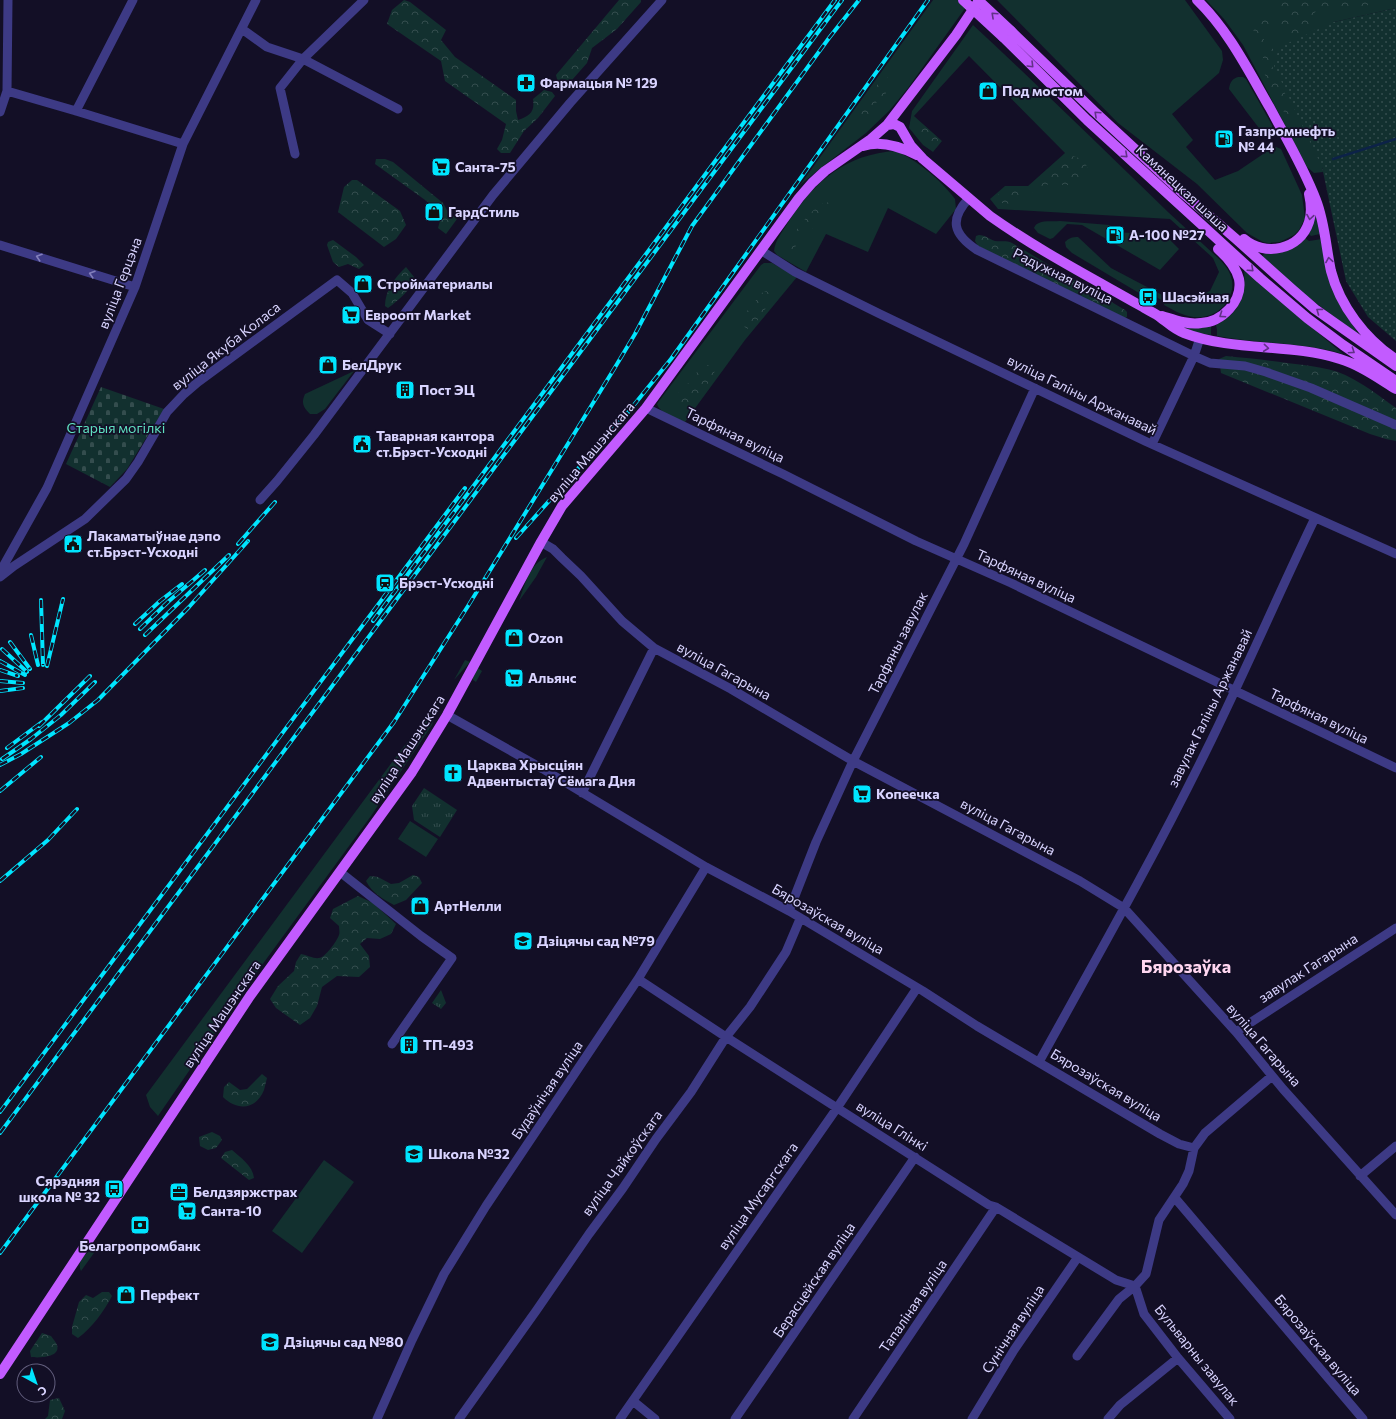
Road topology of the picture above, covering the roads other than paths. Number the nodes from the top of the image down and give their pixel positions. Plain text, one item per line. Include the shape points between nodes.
1 (8, 0) edge
2 (134, 0) edge
3 (256, 0) edge
4 (364, 0) edge
5 (662, 0) edge
6 (964, 0) edge
7 (979, 0) edge
8 (1197, 0) edge
9 (242, 29) junction
10 (1007, 34) junction
11 (303, 59) junction
12 (7, 91) junction
13 (907, 100) junction
14 (398, 109) dead end
15 (76, 111) junction
16 (0, 112) edge
17 (885, 127) junction
18 (902, 130) junction
19 (183, 144) junction
20 (890, 145) junction
21 (851, 152) junction
22 (295, 154) dead end
23 (924, 159) junction
24 (1306, 178) junction
25 (1177, 188) junction
26 (1170, 196) junction
27 (969, 198) junction
28 (0, 245) edge
29 (762, 251) junction
30 (136, 287) junction
31 (1157, 315) junction
32 (390, 334) junction
33 (1200, 338) junction
34 (1194, 356) junction
35 (1396, 359) edge
36 (1396, 366) edge
37 (1396, 381) edge
38 (1035, 388) junction
39 (1396, 389) edge
40 (646, 408) junction
41 (1396, 425) edge
42 (1152, 444) junction
43 (260, 500) dead end
44 (1315, 518) junction
45 (541, 542) junction
46 (1396, 554) edge
47 (956, 560) junction
48 (0, 572) edge
49 (0, 577) edge
50 (654, 648) junction
51 (1235, 691) junction
52 (447, 715) junction
53 (853, 761) junction
54 (1396, 768) edge
55 (582, 793) junction
56 (706, 867) junction
57 (340, 872) junction
58 (1124, 908) junction
59 (789, 912) junction
60 (800, 919) junction
61 (1396, 928) edge
62 (638, 979) junction
63 (917, 988) junction
64 (1236, 1032) junction
65 (726, 1038) junction
66 (392, 1044) dead end
67 (1039, 1062) junction
68 (1272, 1076) junction
69 (837, 1108) junction
70 (1396, 1146) edge
71 (1194, 1148) junction
72 (915, 1157) junction
73 (1360, 1176) junction
74 (1175, 1198) junction
75 (996, 1207) junction
76 (1396, 1215) edge
77 (1078, 1257) junction
78 (1135, 1286) junction
79 (1077, 1356) dead end
80 (1178, 1358) junction
81 (0, 1374) edge
82 (633, 1401) junction
83 (1360, 1418) edge
84 (377, 1419) edge
85 (459, 1419) edge
86 (620, 1419) edge
87 (655, 1419) edge
88 (736, 1419) edge
89 (853, 1419) edge
90 (972, 1419) edge
91 (1108, 1419) edge
92 (1230, 1419) edge

1 - 12 street
2 - 15 street
3 - 9 street, вуліца Герцэна
4 - 11 street
5 - 32 street via 493,195
6 - 10 main road, Камянецкая шаша, bridge
10 -> 7 main road, Камянецкая шаша, bridge
7 - 13 main road
8 - 24 main road via 1238,51
9 - 11 street via 267,47
9 - 19 street, вуліца Герцэна
25 -> 10 main road, Камянецкая шаша
10 -> 26 main road, Камянецкая шаша via 1087,120
11 - 14 street
11 - 22 street via 280,88
12 - 15 street
12 - 16 street
13 - 17 main road, вуліца Машэнскага
13 - 18 main road via 899,119
15 - 19 street
17 - 18 main road via 894,124
17 - 20 main road via 881,136 884,142
17 - 21 main road, вуліца Машэнскага
18 - 20 main road via 900,143
18 - 23 main road via 911,146
19 - 30 street, вуліца Герцэна
20 - 21 main road, вуліца Машэнскага via 868,144
20 - 23 main road, вуліца Машэнскага via 908,150
21 - 29 main road, вуліца Машэнскага via 806,190
23 - 27 main road
24 -> 25 main road via 1311,207 1307,227 1296,241 1274,249 1262,249 1252,244 1190,194
35 -> 24 main road via 1377,344 1357,322 1338,292 1321,215
36 -> 25 main road, Камянецкая шаша via 1315,309
26 -> 31 main road via 1181,212 1230,262 1239,279 1239,285 1238,294 1230,309 1212,321 1200,324 1186,323
26 -> 37 main road, Камянецкая шаша via 1307,318
27 - 31 main road via 1028,242
27 - 34 street, Радужная вуліца via 960,208 956,221 959,234 968,244
30 -> 28 street
29 - 38 street, вуліца Галіны Аржанавай via 795,272
29 - 40 main road, вуліца Машэнскага
30 - 48 street, вуліца Герцэна via 47,488
31 - 33 main road via 1178,331
32 - 43 street via 314,435
32 - 49 street, вуліца Якуба Коласа via 368,320 352,293 337,280 184,394 167,412 126,479 85,519
33 - 34 street
33 -> 39 main road via 1339,358 1360,367
34 - 41 street, Радужная вуліца via 1210,363 1245,366 1266,372 1312,388
34 - 42 street
38 - 42 street, вуліца Галіны Аржанавай
38 - 47 street, Тарфяны завулак
40 - 45 main road, вуліца Машэнскага via 571,495
40 - 47 street, Тарфяная вуліца
42 - 44 street, вуліца Галіны Аржанавай
44 - 46 street, вуліца Галіны Аржанавай
44 - 51 street, завулак Галіны Аржанавай
45 - 50 street, вуліца Гагарына via 553,549 612,611
45 - 52 main road, вуліца Машэнскага
47 - 51 street, Тарфяная вуліца via 1011,583
47 - 53 street, Тарфяны завулак
50 - 53 street, вуліца Гагарына via 731,689
50 - 55 street
51 - 54 street, Тарфяная вуліца
51 - 58 street, завулак Галіны Аржанавай
52 - 55 street, Бярозаўская вуліца
52 - 57 main road, вуліца Машэнскага via 398,792
53 - 58 street, вуліца Гагарына via 1080,881
53 - 59 street, Тарфяны завулак via 816,842
55 - 56 street, Бярозаўская вуліца
56 - 59 street, Бярозаўская вуліца
56 - 62 street, Будаўнічая вуліца
57 - 66 street via 452,958
57 - 81 main road, вуліца Машэнскага via 250,996
58 - 64 street, вуліца Гагарына
58 - 67 street, завулак Галіны Аржанавай
59 - 60 street, Бярозаўская вуліца
60 - 63 street, Бярозаўская вуліца
60 - 65 street, вуліца Чайкоўскага via 786,952
61 - 64 street, завулак Гагарына
62 - 65 street, вуліца Глінкі
62 - 84 street, Будаўнічая вуліца via 486,1206 444,1274
63 - 67 street, Бярозаўская вуліца
63 - 69 street, вуліца Мусаргскага
64 - 68 street, вуліца Гагарына
65 - 69 street, вуліца Глінкі
65 - 85 street, вуліца Чайкоўскага
67 - 71 street, Бярозаўская вуліца via 1179,1144
68 - 71 street via 1204,1134
68 - 73 street, вуліца Гагарына
69 - 72 street, вуліца Глінкі
69 - 82 street, вуліца Мусаргскага
70 - 73 street
71 - 74 street via 1184,1184
72 - 75 street, вуліца Глінкі
72 - 88 street, Берасцейская вуліца
73 - 76 street, вуліца Гагарына
74 - 78 street via 1160,1220 1148,1268 1143,1279
74 - 83 street, Бярозаўская вуліца
75 - 77 street, вуліца Глінкі
75 - 89 street, Тапаліная вуліца
77 - 78 street, вуліца Глінкі via 1116,1280
77 - 90 street, Сунічная вуліца via 1014,1350
78 - 79 street via 1119,1299
78 - 80 street, Бульварны завулак via 1144,1314
80 - 91 street via 1120,1405
80 - 92 street, Бульварны завулак
82 - 86 street, вуліца Мусаргскага
82 - 87 street

